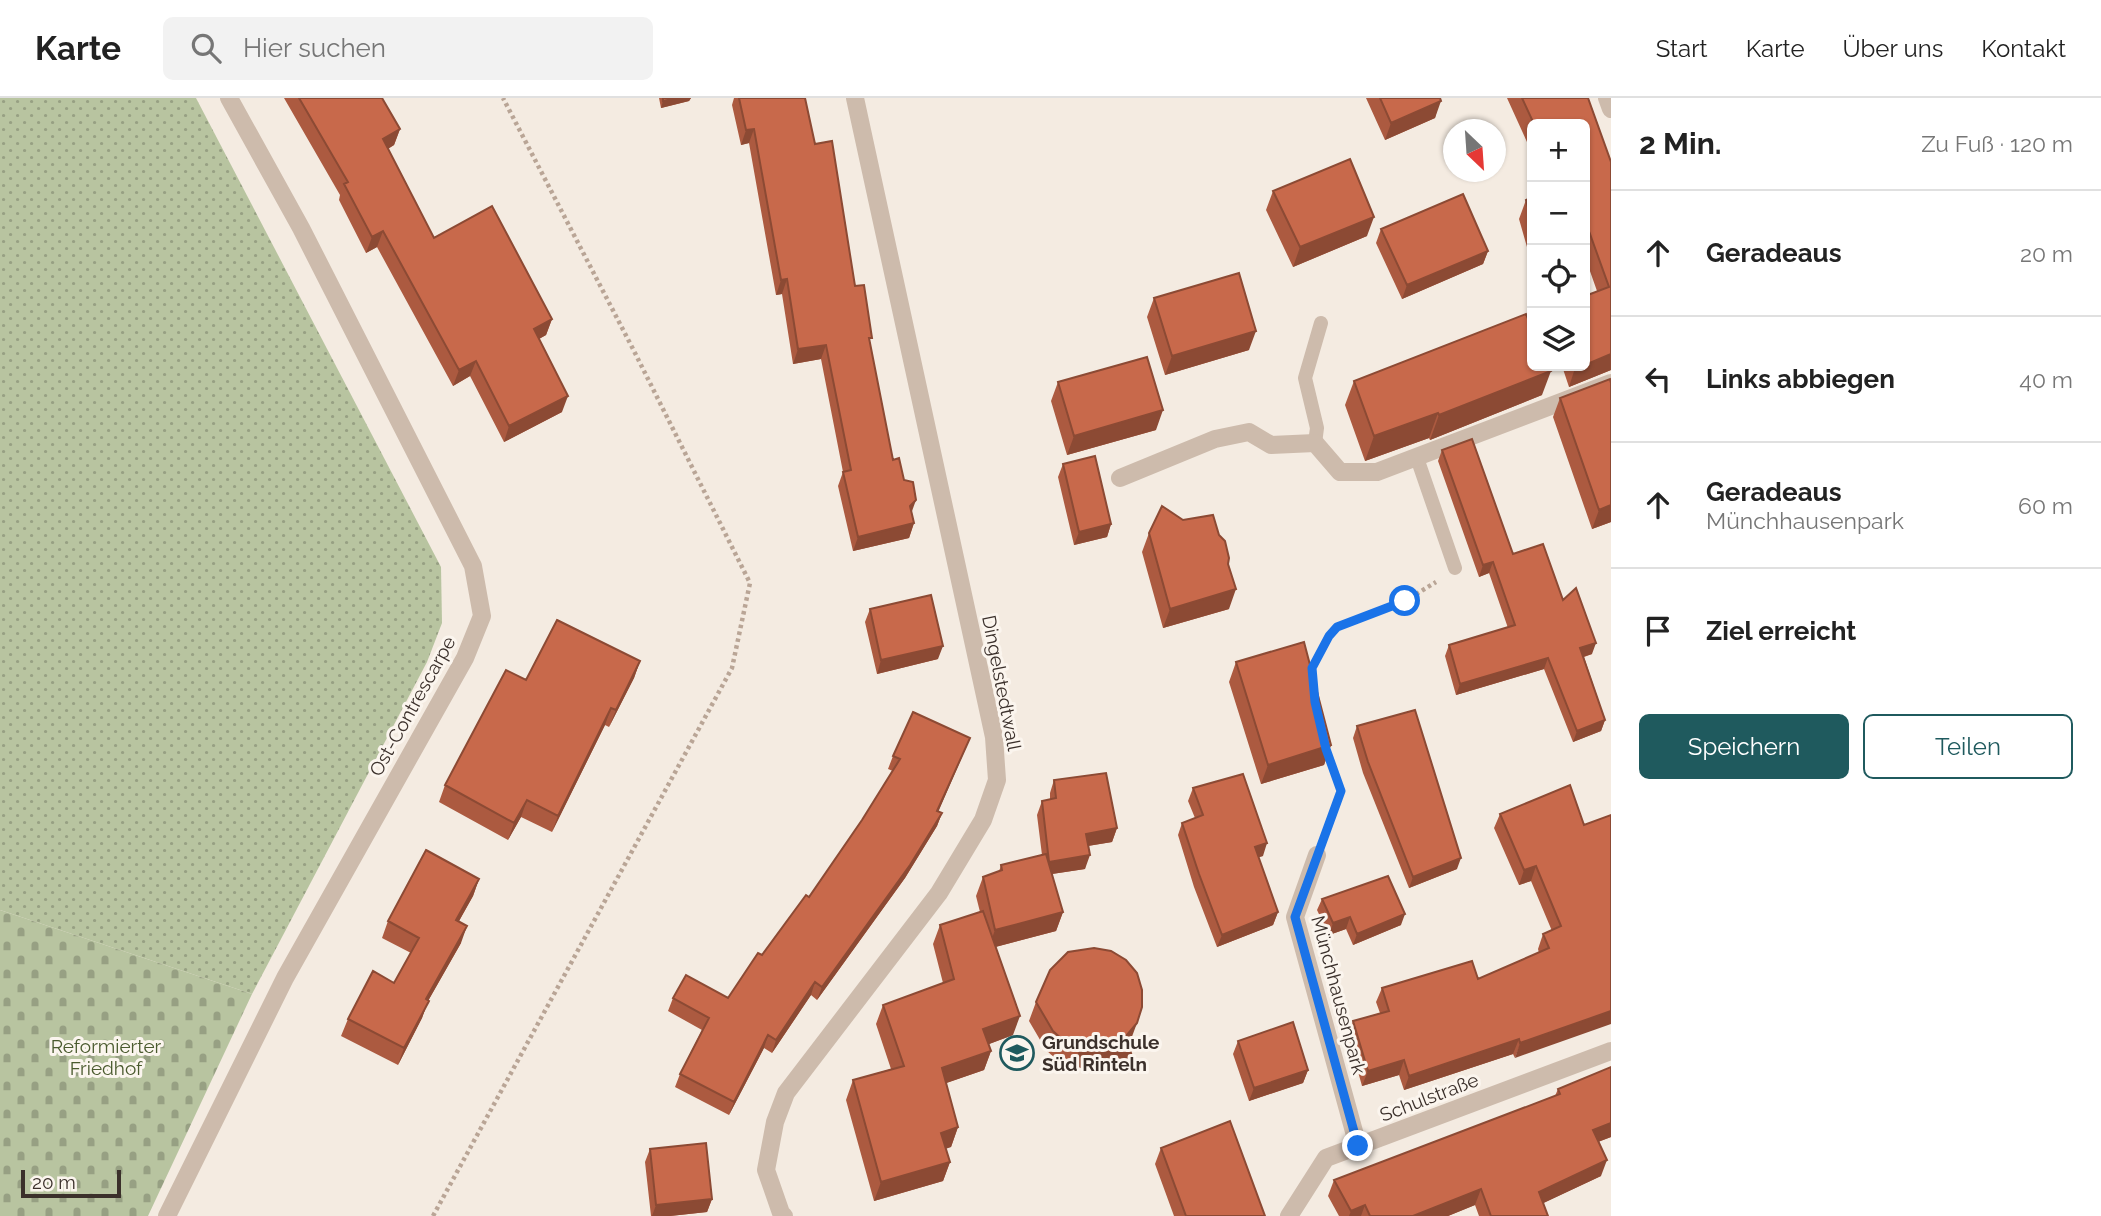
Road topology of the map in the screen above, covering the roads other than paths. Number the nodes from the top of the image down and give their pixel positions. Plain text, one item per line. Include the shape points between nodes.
1 (229, 98) edge
2 (855, 98) edge
3 (1607, 98) edge
4 (1611, 109) edge
5 (1321, 323) dead end
6 (1611, 383) edge
7 (1315, 443) junction
8 (1417, 458) junction
9 (1120, 478) dead end
10 (1455, 568) road end
11 (1317, 855) road end
12 (1611, 1052) edge
13 (1358, 1146) junction
14 (167, 1216) edge
15 (784, 1216) edge
16 (1289, 1216) edge

1 - 14 street, Ost-Contrescarpe via 301,228 473,566 482,616 465,658 285,978
2 - 15 street, Dingelstedtwall via 991,724 997,780 983,820 939,893 786,1093 766,1170
3 - 4 street
5 - 7 lane via 1305,378 1317,428
6 - 8 street
7 - 8 street via 1340,472 1377,472
7 - 9 street via 1271,445 1250,432 1214,439
8 - 10 lane
11 - 13 street, Münchhausenpark via 1295,917
12 - 13 street, Schulstraße
13 - 16 street, Schulstraße via 1326,1158

